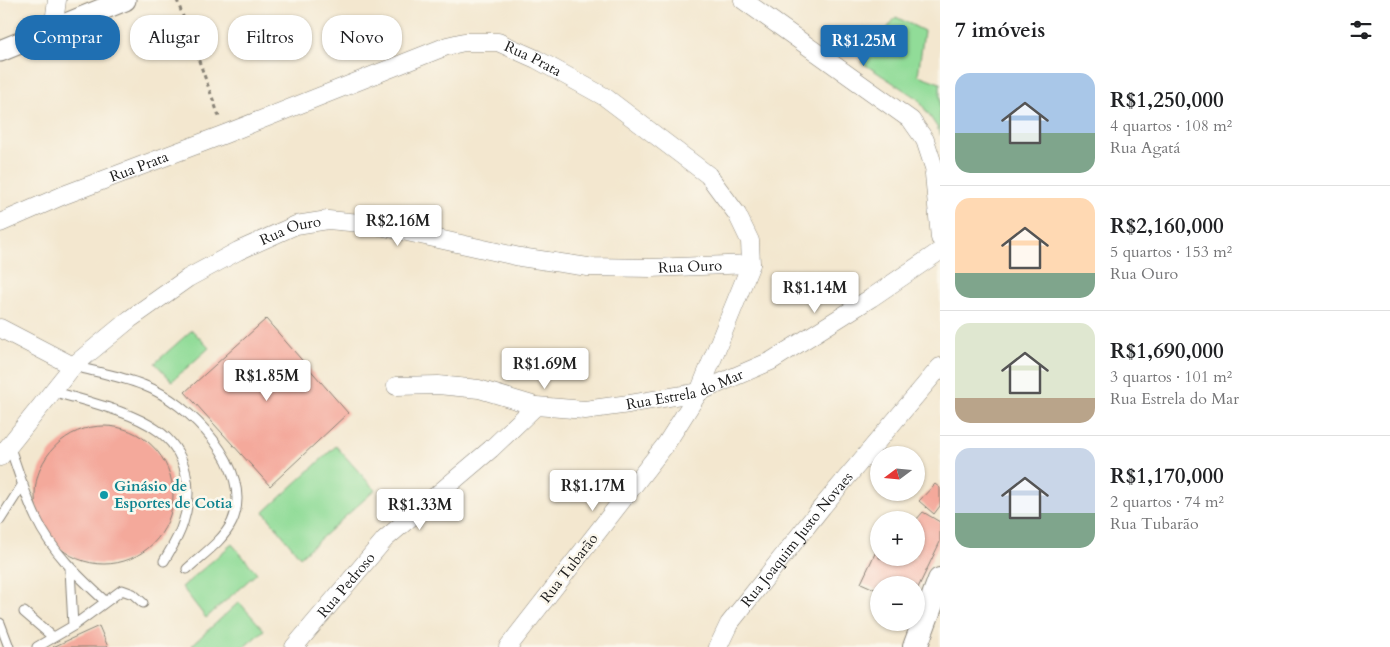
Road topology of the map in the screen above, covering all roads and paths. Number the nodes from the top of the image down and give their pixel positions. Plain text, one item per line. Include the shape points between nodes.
1 (57, 0) edge
2 (125, 0) edge
3 (177, 0) edge
4 (743, 0) edge
5 (55, 15) edge
6 (89, 15) edge
7 (15, 45) edge
8 (0, 51) edge
9 (225, 134) junction
10 (937, 179) edge
11 (0, 223) edge
12 (940, 238) edge
13 (940, 251) edge
14 (751, 264) junction
15 (0, 328) edge
16 (73, 366) junction
17 (940, 366) edge
18 (396, 386) dead end
19 (52, 391) junction
20 (699, 392) junction
21 (536, 406) junction
22 (4, 451) edge
23 (23, 484) junction
24 (0, 520) edge
25 (164, 561) dead end
26 (70, 569) junction
27 (187, 569) dead end
28 (940, 580) edge
29 (105, 601) junction
30 (143, 603) dead end
31 (24, 612) dead end
32 (0, 623) edge
33 (73, 626) junction
34 (53, 637) junction
35 (8, 647) edge
36 (37, 647) edge
37 (294, 647) edge
38 (508, 647) edge
39 (718, 647) edge
40 (915, 647) edge

1 - 5 street
2 - 6 street
3 - 9 path
4 - 10 street via 911,120 925,140
7 - 8 street
9 - 11 street, Rua Prata
9 - 14 street, Rua Prata via 447,46 464,42 498,42 605,96 708,176 737,214 750,241
10 - 12 street
13 - 20 street, Rua Estrela do Mar via 771,361
14 - 16 street, Rua Ouro via 588,267 520,257 371,224 328,220 296,225 188,278 130,319
14 - 20 street, Rua Prata
15 - 16 street
16 - 19 street, Rua Ouro
16 - 27 lane via 143,385 170,399 193,418 220,448 234,475 237,501 232,522
17 - 39 street, Rua Joaquim Justo Novaes via 730,624
18 - 21 street, Rua Estrela do Mar via 438,385 479,390
19 - 22 street, Rua Ouro
19 - 25 lane via 124,413 157,430 176,448 186,469 188,496 184,522
20 - 21 street, Rua Estrela do Mar via 585,410
20 - 38 street, Rua Tubarão via 660,451
21 - 37 street, Rua Pedroso via 491,449 385,539
22 - 23 lane
23 - 24 lane
23 - 26 lane via 36,519
26 - 29 lane
26 - 33 lane
28 - 40 main road
29 - 30 lane via 122,590 134,594
29 - 33 lane
31 - 34 lane
32 - 35 lane
33 - 34 lane
34 - 36 lane

